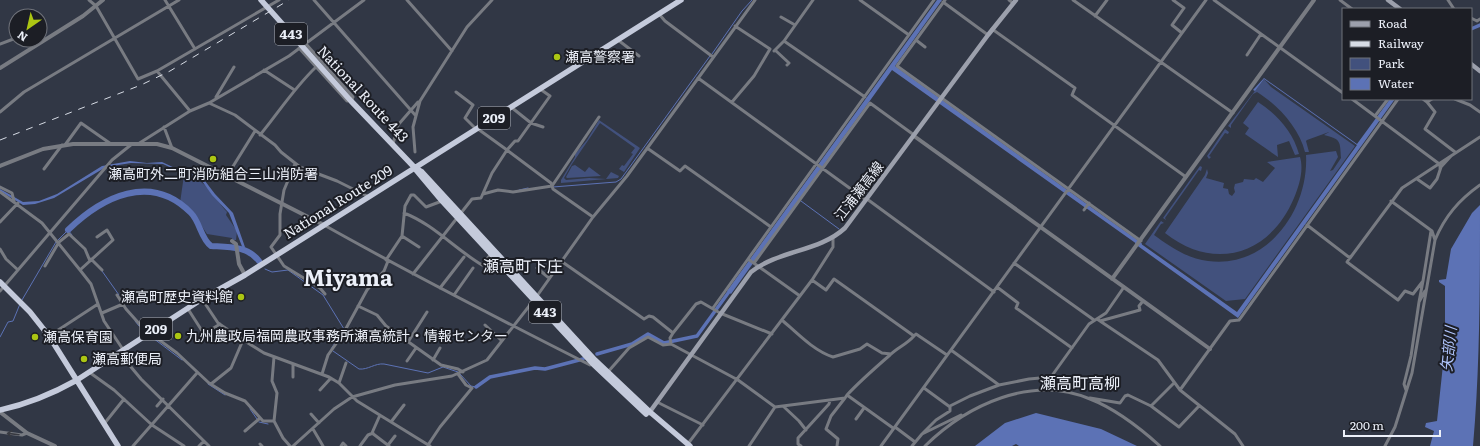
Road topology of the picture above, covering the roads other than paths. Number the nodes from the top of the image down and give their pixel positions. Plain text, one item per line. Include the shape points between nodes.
1 (89, 0) edge
2 (103, 0) edge
3 (165, 0) edge
4 (179, 0) edge
5 (261, 0) edge
6 (279, 0) edge
7 (314, 0) edge
8 (364, 0) edge
9 (407, 0) edge
10 (492, 0) edge
11 (679, 0) edge
12 (755, 0) edge
13 (813, 0) edge
14 (860, 0) edge
15 (934, 0) edge
16 (1073, 0) edge
17 (1107, 0) edge
18 (1173, 0) edge
19 (1206, 0) edge
20 (1214, 0) edge
21 (1314, 0) edge
22 (1340, 0) edge
23 (1388, 0) edge
24 (944, 1) edge
25 (1013, 1) edge
26 (96, 6) junction
27 (169, 6) junction
28 (1351, 8) edge
29 (1396, 8) edge
30 (659, 14) junction
31 (781, 16) dead end
32 (1095, 16) junction
33 (926, 18) junction
34 (334, 23) junction
35 (795, 25) junction
36 (735, 26) junction
37 (992, 29) junction
38 (1182, 33) junction
39 (1261, 34) junction
40 (909, 35) junction
41 (988, 35) junction
42 (48, 38) edge
43 (114, 38) junction
44 (618, 40) junction
45 (916, 40) junction
46 (784, 41) junction
47 (306, 44) junction
48 (925, 47) dead end
49 (32, 48) edge
50 (299, 48) junction
51 (1280, 48) junction
52 (195, 49) junction
53 (772, 50) junction
54 (452, 51) junction
55 (1247, 55) dead end
56 (640, 56) dead end
57 (713, 57) junction
58 (1160, 62) junction
59 (787, 65) dead end
60 (1472, 65) edge
61 (234, 66) dead end
62 (316, 67) junction
63 (0, 68) edge
64 (264, 70) junction
65 (157, 71) junction
66 (1480, 71) edge
67 (698, 78) junction
68 (293, 89) junction
69 (540, 89) junction
70 (456, 92) dead end
71 (1342, 92) edge
72 (865, 97) junction
73 (941, 98) junction
74 (215, 99) junction
75 (1353, 100) edge
76 (1387, 100) edge
77 (1397, 100) edge
78 (1424, 100) edge
79 (1430, 100) edge
80 (1458, 100) edge
81 (351, 101) junction
82 (420, 101) junction
83 (732, 102) junction
84 (1427, 102) junction
85 (209, 103) junction
86 (511, 107) junction
87 (410, 110) junction
88 (190, 111) junction
89 (0, 112) edge
90 (1480, 112) edge
91 (1232, 113) junction
92 (416, 116) junction
93 (1376, 116) junction
94 (598, 117) dead end
95 (1382, 121) junction
96 (531, 123) junction
97 (1115, 126) junction
98 (164, 127) junction
99 (543, 127) dead end
100 (477, 129) junction
101 (256, 131) junction
102 (260, 135) junction
103 (914, 136) junction
104 (1478, 138) edge
105 (111, 144) junction
106 (132, 144) junction
107 (138, 144) junction
108 (64, 145) junction
109 (393, 145) junction
110 (172, 148) junction
111 (647, 148) junction
112 (507, 150) junction
113 (415, 152) dead end
114 (1454, 153) junction
115 (1438, 163) junction
116 (295, 164) junction
117 (817, 165) junction
118 (0, 166) edge
119 (415, 168) junction
120 (822, 168) junction
121 (1440, 168) junction
122 (44, 169) dead end
123 (227, 176) junction
124 (1186, 177) junction
125 (1417, 179) junction
126 (1480, 185) edge
127 (0, 187) edge
128 (552, 187) junction
129 (1068, 190) junction
130 (0, 192) edge
131 (483, 194) junction
132 (369, 197) junction
133 (867, 200) junction
134 (14, 201) junction
135 (442, 201) junction
136 (1391, 201) junction
137 (18, 203) junction
138 (282, 204) junction
139 (404, 213) junction
140 (459, 215) junction
141 (593, 217) junction
142 (0, 222) edge
143 (324, 225) junction
144 (1307, 225) junction
145 (771, 227) junction
146 (1041, 228) junction
147 (1432, 231) junction
148 (51, 232) junction
149 (402, 236) junction
150 (443, 237) junction
151 (97, 238) dead end
152 (833, 238) junction
153 (1435, 240) junction
154 (232, 241) dead end
155 (1140, 241) junction
156 (58, 242) junction
157 (419, 247) dead end
158 (0, 249) edge
159 (491, 254) junction
160 (277, 255) junction
161 (1351, 256) junction
162 (464, 257) dead end
163 (749, 259) junction
164 (91, 260) junction
165 (387, 260) junction
166 (561, 261) junction
167 (1014, 263) junction
168 (755, 264) junction
169 (45, 266) dead end
170 (473, 268) dead end
171 (537, 268) dead end
172 (18, 270) junction
173 (80, 270) junction
174 (102, 270) dead end
175 (413, 274) junction
176 (245, 275) junction
177 (549, 278) junction
178 (1112, 279) junction
179 (812, 280) junction
180 (1422, 280) junction
181 (1, 286) edge
182 (997, 287) junction
183 (1124, 287) junction
184 (440, 288) junction
185 (1426, 288) junction
186 (994, 292) junction
187 (325, 294) dead end
188 (117, 295) dead end
189 (454, 295) junction
190 (800, 296) junction
191 (535, 298) junction
192 (202, 299) junction
193 (1143, 301) junction
194 (1419, 302) junction
195 (98, 304) junction
196 (123, 304) junction
197 (358, 306) junction
198 (713, 308) junction
199 (188, 309) junction
200 (427, 312) dead end
201 (102, 313) junction
202 (720, 313) junction
203 (782, 320) junction
204 (1097, 320) junction
205 (220, 324) junction
206 (485, 325) dead end
207 (513, 326) junction
208 (673, 333) junction
209 (150, 334) junction
210 (772, 334) junction
211 (49, 336) junction
212 (914, 336) junction
213 (243, 340) junction
214 (501, 340) junction
215 (408, 342) junction
216 (671, 342) junction
217 (416, 348) junction
218 (440, 348) dead end
219 (1072, 348) junction
220 (1210, 349) junction
221 (951, 350) junction
222 (123, 351) junction
223 (891, 354) junction
224 (691, 355) junction
225 (947, 355) junction
226 (274, 357) junction
227 (433, 360) junction
228 (406, 361) dead end
229 (346, 363) dead end
230 (293, 364) junction
231 (593, 364) junction
232 (89, 372) junction
233 (197, 372) junction
234 (463, 372) junction
235 (606, 373) junction
236 (322, 374) junction
237 (458, 374) junction
238 (293, 377) dead end
239 (331, 378) junction
240 (77, 380) junction
241 (738, 380) junction
242 (338, 383) junction
243 (1174, 383) junction
244 (211, 384) junction
245 (999, 385) junction
246 (924, 388) junction
247 (320, 390) dead end
248 (1180, 390) junction
249 (1406, 392) junction
250 (352, 397) junction
251 (846, 397) junction
252 (1089, 398) junction
253 (163, 399) junction
254 (124, 400) junction
255 (830, 400) junction
256 (657, 402) junction
257 (169, 405) junction
258 (404, 405) dead end
259 (156, 406) dead end
260 (783, 406) junction
261 (1151, 406) junction
262 (1199, 406) junction
263 (775, 407) junction
264 (950, 407) junction
265 (864, 408) junction
266 (0, 411) edge
267 (311, 414) dead end
268 (649, 414) junction
269 (380, 415) junction
270 (963, 415) junction
271 (856, 418) dead end
272 (259, 419) junction
273 (274, 420) junction
274 (391, 422) junction
275 (319, 423) junction
276 (104, 425) junction
277 (152, 425) junction
278 (703, 425) junction
279 (894, 427) junction
280 (313, 429) junction
281 (806, 430) junction
282 (245, 431) dead end
283 (0, 432) edge
284 (27, 433) junction
285 (373, 433) junction
286 (922, 434) junction
287 (395, 436) dead end
288 (204, 441) junction
289 (915, 442) junction
290 (55, 446) edge
291 (118, 446) edge
292 (133, 446) edge
293 (184, 446) edge
294 (199, 446) edge
295 (209, 446) edge
296 (292, 446) edge
297 (323, 446) edge
298 (341, 446) edge
299 (346, 446) edge
300 (360, 446) edge
301 (388, 446) edge
302 (429, 446) edge
303 (687, 446) edge
304 (749, 446) edge
305 (801, 446) edge
306 (837, 446) edge
307 (881, 446) edge
308 (912, 446) edge
309 (925, 446) edge
310 (1160, 446) edge
311 (1243, 446) edge
312 (1385, 446) edge

1 - 26 street
2 - 26 street
3 - 27 street
4 - 27 street
5 - 81 highway, National Route 443 / 443
6 - 52 street
7 - 34 street
8 - 34 street
9 - 54 street
10 - 54 street via 467,27
11 - 30 highway, National Route 209 / 209
12 - 36 street
13 - 35 street
14 - 40 street
15 - 33 street
16 - 32 street
17 - 32 street
18 - 38 street via 1184,8 1172,25
19 - 38 street
20 - 39 street
21 - 51 street
22 - 28 street
23 - 29 main road
24 - 33 street
24 - 41 street
25 - 37 main road, 江浦瀬高線
26 - 42 street
26 - 43 street
27 - 43 street
27 - 52 street
30 - 44 highway, National Route 209 / 209
30 - 57 street via 664,21
31 - 35 street
32 - 58 street
33 - 40 street
33 - 45 street
34 - 47 street
34 - 87 street
35 - 46 street
36 - 53 street
36 - 57 street
37 - 41 main road, 江浦瀬高線
37 - 97 street via 1075,88 1072,95
38 - 58 street
39 - 51 street
39 - 55 street
40 - 72 street
41 - 73 main road, 江浦瀬高線
43 - 65 street via 138,79
43 - 89 street via 24,92
44 - 56 street
44 - 69 highway, National Route 209 / 209
45 - 48 street
45 - 73 street via 897,66
46 - 53 street
46 - 72 street
47 - 50 street
47 - 81 street via 353,97
49 - 63 street
50 - 62 street
50 - 64 street
51 - 71 street
51 - 91 street
52 - 65 street
53 - 59 street via 789,63
53 - 83 street
54 - 82 street
57 - 67 street
58 - 91 street
58 - 97 street
60 - 66 main road
61 - 74 street
62 - 68 street
62 - 81 street via 347,101
64 - 68 street
64 - 74 street
65 - 88 street
67 - 83 street
67 - 111 street
68 - 102 street via 276,117
69 - 86 highway, National Route 209 / 209
69 - 96 street via 550,96
70 - 100 street via 473,105 465,118
72 - 117 street
73 - 103 main road, 江浦瀬高線
73 - 129 street
74 - 85 street
75 - 93 street
76 - 93 street
77 - 95 street
78 - 84 street
79 - 84 street
80 - 90 street via 1470,104
81 - 109 highway, National Route 443 / 443
82 - 87 street
82 - 92 street
83 - 117 street
84 - 114 street via 1435,112 1425,129
85 - 88 street
85 - 101 street via 229,112
86 - 96 street
86 - 100 highway, National Route 209 / 209
87 - 92 street
87 - 109 street via 398,125
88 - 98 street
91 - 124 street
92 - 113 street via 413,127
93 - 95 street
94 - 128 street
95 - 115 street
95 - 144 street
96 - 99 street
96 - 112 street via 518,141
97 - 124 street
97 - 129 street
98 - 107 street
98 - 110 street
100 - 112 street
100 - 119 highway, National Route 209 / 209
101 - 102 street
101 - 123 street
102 - 116 street
103 - 120 street via 870,103
103 - 133 main road, 江浦瀬高線
103 - 146 street
104 - 114 street
105 - 106 street
105 - 108 street
105 - 108 street via 81,123
106 - 107 street
106 - 148 street via 112,160
107 - 110 street via 157,144
108 - 118 street via 43,149
108 - 122 street
109 - 119 highway, National Route 443 / 443
110 - 123 street
111 - 141 street
111 - 145 street via 680,171 685,166
112 - 128 street
112 - 131 street via 492,173
114 - 115 street
114 - 121 street
115 - 121 street
115 - 125 street
116 - 132 street
116 - 138 street via 284,190
117 - 120 street
117 - 145 street
119 - 132 highway, National Route 209 / 209
119 - 135 highway, 443
119 - 140 highway, 443 via 422,172
120 - 133 street
120 - 168 street
121 - 125 street via 1437,179 1430,188
123 - 138 street
124 - 155 street
125 - 136 street via 1402,188
126 - 153 street via 1452,209
127 - 134 street via 12,193
128 - 131 street via 513,192 498,190
128 - 141 street
129 - 146 street
129 - 155 street via 1087,207
130 - 134 street
131 - 140 street via 481,198 472,199
132 - 143 highway, National Route 209 / 209
133 - 152 main road, 江浦瀬高線 via 845,228
133 - 186 street
134 - 137 street
135 - 139 street via 426,207 411,195
135 - 140 highway, 443
136 - 147 street
136 - 161 street
137 - 142 street
137 - 148 street
138 - 143 street
138 - 160 street via 280,235 271,248
139 - 149 street
139 - 150 street
140 - 150 street
140 - 159 highway, 443
140 - 191 highway, 443
141 - 166 street
143 - 160 highway, National Route 209 / 209
143 - 165 street
144 - 161 street via 1350,258
144 - 220 street via 1239,320 1230,321
145 - 163 street
146 - 167 street
146 - 178 street
147 - 153 street
147 - 180 street
148 - 156 street
148 - 172 street
149 - 157 street
149 - 165 street
150 - 159 street via 461,253 482,265
150 - 175 street
151 - 164 street via 107,230 113,240
152 - 168 main road, 江浦瀬高線
152 - 179 street via 833,246
153 - 185 street
154 - 176 street via 236,244 238,264
155 - 178 street
156 - 164 street via 70,235
156 - 169 street
156 - 173 street
158 - 172 street
159 - 191 highway, 443
160 - 176 highway, National Route 209 / 209
160 - 187 street via 284,266 320,288
161 - 180 street via 1347,262 1398,300 1405,291 1413,294
162 - 184 street
163 - 168 street
163 - 198 street
164 - 173 street
164 - 174 street
165 - 175 street
165 - 197 street via 384,271 367,290
166 - 177 street
166 - 208 street via 644,319 650,316
167 - 182 street
167 - 204 street
168 - 190 street
168 - 202 main road, 江浦瀬高線
170 - 189 street
171 - 177 street
172 - 181 street
173 - 195 street via 91,284
175 - 184 street
176 - 192 highway, National Route 209 / 209
177 - 191 street
178 - 183 street
179 - 190 street
179 - 212 street via 826,290 834,279
180 - 194 street
181 - 211 highway via 21,302
182 - 186 street
182 - 219 street via 1018,303 1016,308
183 - 193 street
183 - 204 street via 1106,313
184 - 189 street
185 - 194 street
185 - 249 street via 1419,341
186 - 221 street
188 - 196 street
189 - 207 street
190 - 203 street
191 - 207 street
191 - 231 highway, 443
191 - 235 highway, 443
192 - 199 highway, National Route 209 / 209
192 - 205 street
193 - 204 street via 1139,306 1140,310
193 - 220 street
194 - 249 street via 1404,384
195 - 201 street
195 - 211 street
196 - 201 street
196 - 209 street
197 - 215 street via 377,315 386,326
197 - 236 street via 328,355
198 - 202 street
198 - 208 street via 701,302 696,304
199 - 205 street via 204,334
199 - 209 highway, National Route 209 / 209
200 - 215 street
201 - 222 street via 104,321
202 - 210 street
202 - 224 main road, 江浦瀬高線
203 - 210 street
203 - 223 street via 812,345 833,357 860,349 867,344 882,353
204 - 219 street
204 - 243 street via 1158,360
205 - 213 street
206 - 214 street
207 - 214 street
207 - 231 street via 590,365
208 - 216 street
209 - 222 highway, National Route 209 / 209
209 - 233 street via 177,353
210 - 241 street
211 - 240 highway
212 - 223 street via 906,345
212 - 225 street via 916,334
213 - 226 street
213 - 244 street via 231,368
214 - 234 street via 487,360
215 - 217 street
216 - 224 street
216 - 235 street via 663,345 648,338 629,348
217 - 227 street
217 - 228 street
218 - 227 street
219 - 245 street via 1052,377
220 - 248 street
221 - 225 street
221 - 245 street
222 - 232 highway, National Route 209 / 209
222 - 253 street via 131,367
223 - 251 street
224 - 241 street
224 - 256 main road, 江浦瀬高線
225 - 246 street
226 - 230 street
226 - 273 street via 272,381 277,393
227 - 234 street
229 - 242 street
230 - 236 street
230 - 238 street
231 - 235 highway, 443
232 - 240 highway, National Route 209 / 209
232 - 254 street
233 - 244 street
233 - 257 street
234 - 237 street
235 - 268 highway, 443
236 - 239 street
237 - 250 street via 383,388
237 - 302 street via 472,388 440,427
239 - 242 street
239 - 247 street
240 - 266 highway, National Route 209 / 209 via 34,401
240 - 276 highway
241 - 263 street
241 - 278 street
242 - 250 street
243 - 248 street
243 - 261 street
244 - 272 street via 245,401
245 - 264 street
246 - 264 street
246 - 279 street
248 - 262 street
249 - 312 street via 1395,427
250 - 269 street
250 - 275 street
251 - 255 street
251 - 265 street
251 - 306 street via 831,416 826,429 838,440
252 - 261 street via 1120,403 1128,395
252 - 270 street via 1058,391 1034,391 993,400
252 - 310 street via 1123,417
253 - 257 street
253 - 259 street
254 - 276 street
254 - 277 street
255 - 260 street
255 - 281 street
256 - 268 main road, 江浦瀬高線
256 - 278 street
257 - 277 street
257 - 288 street
258 - 274 street
260 - 263 street
260 - 281 street
261 - 262 street via 1179,427
262 - 311 street via 1235,434
263 - 304 street
264 - 286 street via 950,411
265 - 271 street
265 - 279 street
266 - 284 street via 14,425
267 - 275 street
268 - 303 highway, 443
269 - 274 street
269 - 285 street
270 - 286 street
270 - 309 street
272 - 273 street via 265,422
272 - 282 street
273 - 296 street via 283,438
274 - 302 street
275 - 280 street
276 - 291 highway
277 - 292 street
277 - 293 street
278 - 303 street
279 - 289 street
279 - 307 street
280 - 296 street
280 - 297 street
281 - 305 street via 798,438 798,444
284 -> 283 street via 22,435
284 - 290 street
285 - 300 street via 368,434
285 - 301 street
286 - 289 street
287 - 301 street
288 - 294 street
288 - 295 street
289 - 308 street
298 - 299 street

